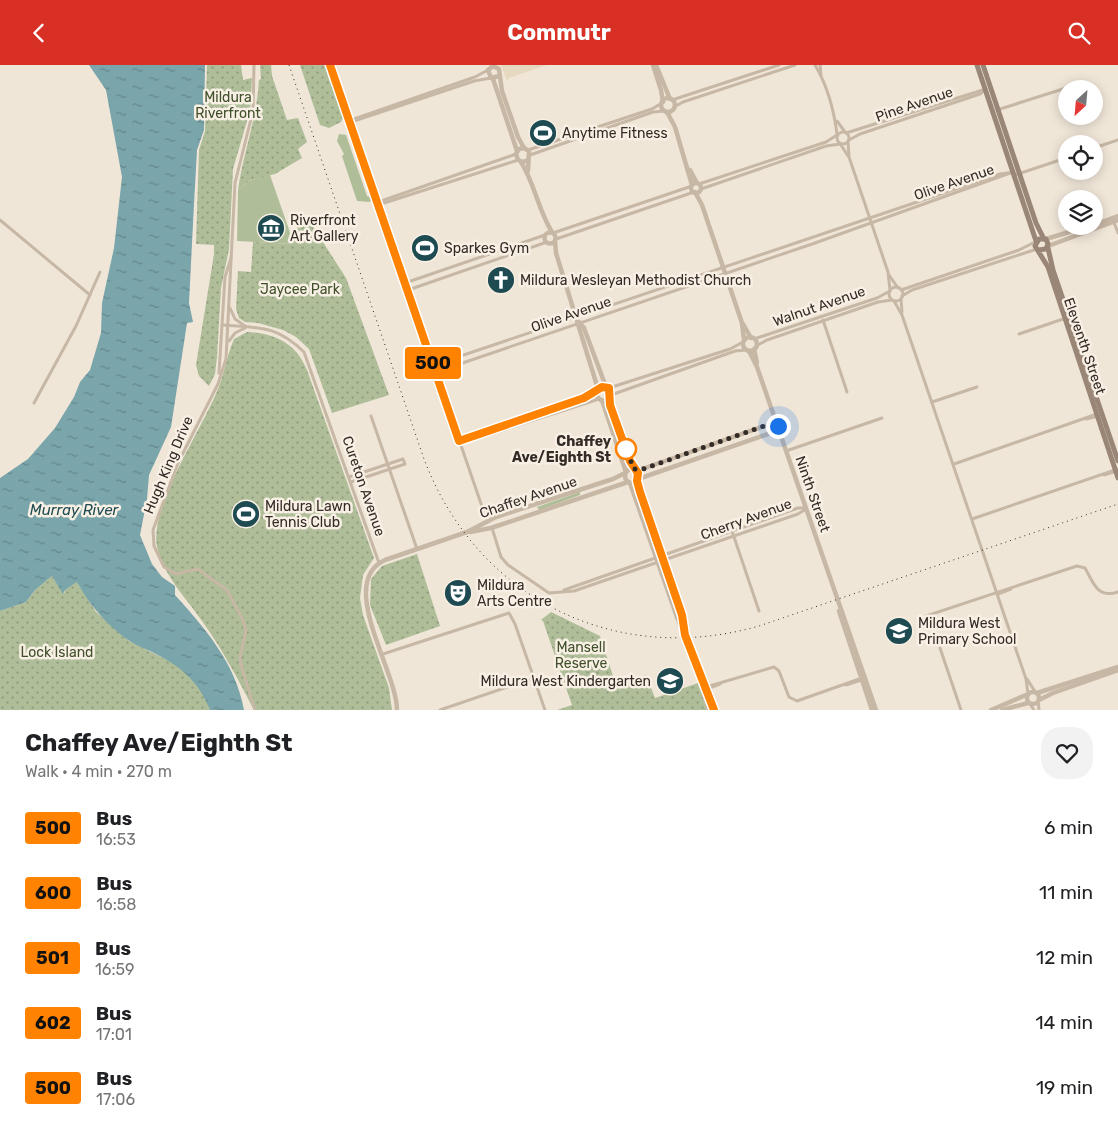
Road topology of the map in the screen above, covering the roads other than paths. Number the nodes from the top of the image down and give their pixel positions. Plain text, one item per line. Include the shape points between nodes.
1 (254, 65) edge
2 (330, 65) edge
3 (654, 65) edge
4 (779, 65) edge
5 (795, 65) edge
6 (814, 65) edge
7 (820, 65) edge
8 (977, 65) edge
9 (983, 65) edge
10 (491, 67) edge
11 (821, 75) junction
12 (499, 76) junction
13 (492, 78) junction
14 (988, 88) junction
15 (1058, 91) edge
16 (671, 99) junction
17 (662, 102) junction
18 (674, 109) junction
19 (666, 111) junction
20 (996, 111) junction
21 (836, 120) junction
22 (350, 122) junction
23 (675, 127) junction
24 (846, 133) junction
25 (837, 135) junction
26 (1118, 140) edge
27 (848, 141) junction
28 (840, 144) junction
29 (1103, 145) edge
30 (526, 149) junction
31 (517, 152) junction
32 (849, 157) junction
33 (529, 158) junction
34 (1058, 160) edge
35 (520, 161) junction
36 (752, 165) junction
37 (755, 172) junction
38 (528, 173) junction
39 (1016, 173) junction
40 (695, 184) junction
41 (697, 191) junction
42 (652, 199) junction
43 (378, 204) junction
44 (654, 205) junction
45 (1118, 217) edge
46 (544, 218) junction
47 (870, 218) junction
48 (0, 220) edge
49 (1115, 220) edge
50 (871, 223) junction
51 (553, 233) junction
52 (1118, 233) edge
53 (546, 235) junction
54 (1059, 235) edge
55 (538, 238) junction
56 (1045, 239) junction
57 (555, 240) junction
58 (548, 242) junction
59 (1035, 242) junction
60 (540, 245) junction
61 (1048, 247) junction
62 (1037, 250) junction
63 (232, 252) junction
64 (556, 253) junction
65 (724, 270) junction
66 (100, 272) dead end
67 (888, 272) junction
68 (415, 280) junction
69 (405, 283) junction
70 (417, 287) junction
71 (899, 289) junction
72 (408, 290) junction
73 (890, 291) junction
74 (90, 295) junction
75 (902, 297) junction
76 (893, 300) junction
77 (230, 308) junction
78 (902, 315) junction
79 (1066, 317) junction
80 (822, 319) junction
81 (578, 320) junction
82 (742, 323) junction
83 (224, 325) junction
84 (229, 326) junction
85 (248, 327) junction
86 (1019, 334) dead end
87 (753, 338) junction
88 (744, 341) junction
89 (228, 342) junction
90 (751, 349) junction
91 (434, 365) junction
92 (436, 372) junction
93 (218, 384) junction
94 (607, 387) junction
95 (977, 387) dead end
96 (598, 390) junction
97 (847, 392) dead end
98 (610, 397) junction
99 (600, 400) junction
100 (34, 403) dead end
101 (932, 403) junction
102 (1098, 415) junction
103 (371, 416) dead end
104 (882, 418) dead end
105 (778, 426) junction
106 (729, 439) junction
107 (460, 443) junction
108 (732, 447) junction
109 (786, 451) junction
110 (1115, 453) edge
111 (679, 455) junction
112 (1118, 461) edge
113 (682, 463) junction
114 (954, 464) junction
115 (387, 465) junction
116 (389, 470) junction
117 (635, 470) junction
118 (626, 472) junction
119 (1117, 472) edge
120 (349, 477) junction
121 (637, 480) junction
122 (351, 482) junction
123 (629, 483) junction
124 (582, 489) junction
125 (585, 496) junction
126 (534, 505) junction
127 (806, 509) junction
128 (536, 512) junction
129 (972, 519) junction
130 (487, 521) junction
131 (491, 528) junction
132 (732, 531) junction
133 (467, 532) junction
134 (734, 537) junction
135 (417, 549) junction
136 (659, 556) junction
137 (664, 560) junction
138 (658, 562) junction
139 (379, 563) junction
140 (562, 592) junction
141 (1118, 592) edge
142 (997, 593) junction
143 (759, 611) dead end
144 (926, 615) dead end
145 (685, 635) junction
146 (940, 648) dead end
147 (383, 654) junction
148 (694, 657) junction
149 (1118, 669) edge
150 (534, 678) junction
151 (862, 679) junction
152 (1026, 679) junction
153 (706, 688) junction
154 (1037, 693) junction
155 (1027, 694) junction
156 (1038, 701) junction
157 (1029, 703) junction
158 (255, 710) edge
159 (397, 710) edge
160 (440, 710) edge
161 (545, 710) edge
162 (710, 710) edge
163 (714, 710) edge
164 (874, 710) edge
165 (961, 710) edge
166 (991, 710) edge
167 (1002, 710) edge
168 (1034, 710) edge
169 (1039, 710) edge

1 - 63 street, Hugh King Drive via 253,111 235,183
2 - 22 street
3 - 16 street
3 - 17 street
4 - 16 street
5 - 18 street via 683,102
6 - 11 street
7 - 11 street
8 - 14 main road
9 - 14 main road
10 - 12 street via 499,69
10 - 13 street
10 - 22 street via 475,77
11 - 21 street
12 - 13 street
12 - 30 street via 518,137
13 - 22 street
13 - 31 street via 515,137
14 - 20 main road
14 - 24 street, Pine Avenue
14 - 27 street, Pine Avenue via 980,94 860,134
15 - 20 street
16 - 17 street
16 - 18 street
17 - 19 street
17 - 30 street via 652,109
18 - 19 street
18 - 23 street
19 - 23 street
19 - 33 street via 653,112
20 - 39 main road
21 - 24 street
21 - 25 street
22 - 43 street
23 - 40 street
24 - 25 street, Pine Avenue
24 - 27 street
25 - 28 street
25 - 36 street via 826,142
26 - 29 street
27 - 28 street, Pine Avenue
27 - 32 street
28 - 32 street
28 - 37 street
30 - 31 street
30 - 33 street
31 - 35 street
31 - 43 street
32 - 47 street
33 - 35 street
33 - 38 street
34 - 39 street
35 - 38 street
35 - 43 street
36 - 37 street
36 - 40 street
37 - 41 street
38 - 46 street
39 - 47 street, Olive Avenue via 1000,174
39 - 50 street, Olive Avenue
39 - 56 main road
39 - 59 main road
40 - 41 street
40 - 41 street
40 - 42 street
41 - 44 street
41 - 65 street
42 - 44 street
42 - 51 street
43 - 69 street
44 - 57 street
45 - 49 street
46 - 51 street
46 - 53 street
47 - 50 street
47 - 65 street, Olive Avenue
48 - 74 street
49 - 52 street
49 - 61 street
50 - 65 street, Olive Avenue
50 - 67 street
51 - 53 street
51 - 57 street
53 - 55 street
53 - 58 street
54 - 56 street
55 - 60 street
55 - 68 street
56 - 59 main road
56 - 61 main road, Eleventh Street
57 - 58 street
57 - 64 street
58 - 60 street
58 - 64 street
59 - 62 main road, Eleventh Street
59 - 71 street
60 - 70 street
61 - 62 main road
61 - 79 main road, Eleventh Street
62 - 75 street via 921,287
62 - 79 main road, Eleventh Street via 1046,262
63 - 77 street, Hugh King Drive
63 - 83 street, Hugh King Drive via 225,277
64 - 81 street
65 - 81 street, Olive Avenue
65 - 82 street
66 - 74 street
67 - 71 street
67 - 73 street
68 - 69 street
68 - 70 street
69 - 72 street
70 - 72 street
71 - 73 street, Walnut Avenue
71 - 75 street
72 - 91 street
73 - 76 street
73 - 80 street, Walnut Avenue
74 - 100 street
75 - 76 street, Walnut Avenue
75 - 78 street
76 - 78 street
76 - 80 street, Walnut Avenue
77 - 84 street, Hugh King Drive
77 - 85 street via 236,319
78 - 101 street
79 - 86 street
79 - 102 main road, Eleventh Street
80 - 87 street, Walnut Avenue
80 - 90 street, Walnut Avenue
80 - 97 street
81 - 91 street, Olive Avenue
81 - 92 street, Olive Avenue
81 - 94 street
81 - 96 street
82 - 87 street
82 - 88 street
83 - 84 street, Cureton Avenue
83 - 93 street, Hugh King Drive
84 - 85 street, Cureton Avenue
84 - 89 street, Hugh King Drive
85 - 89 street
85 - 120 street, Cureton Avenue via 279,332 304,352
87 - 88 street
87 - 90 street
88 - 90 street
88 - 94 street via 730,349
89 - 93 street, Hugh King Drive
90 - 98 street, Walnut Avenue via 735,351
90 - 105 street, Ninth Street
91 - 92 street
92 - 107 street
93 - 158 street, Hugh King Drive via 186,446 155,521 153,537 164,567 176,574 194,568 201,570 227,590 246,630 240,658
94 - 96 street
94 - 98 street
95 - 101 street
96 - 99 street
96 - 107 street
98 - 99 street
98 - 117 street
99 - 107 street
99 - 118 street
101 - 114 street
102 - 110 main road, Eleventh Street
102 - 114 street
103 - 115 street
104 - 109 street
105 - 106 street via 764,426
105 - 108 street via 768,434
105 - 109 street, Ninth Street
106 - 108 street
106 - 111 street
107 - 130 street
108 - 113 street
109 - 127 street, Ninth Street
110 - 112 main road, Eleventh Street
110 - 119 main road, Eleventh Street
111 - 113 street
111 - 117 street
113 - 121 street
114 - 129 street
115 - 116 street
115 - 116 street via 403,459 405,464
115 - 120 street
116 - 122 street
116 - 135 street
117 - 118 street
117 - 121 street
118 - 123 street via 624,477
118 - 124 street, Chaffey Avenue
119 - 129 street
120 - 122 street, Cureton Avenue
121 - 123 street
121 - 136 street
122 - 139 street, Cureton Avenue
123 - 125 street, Chaffey Avenue
123 - 136 street
124 - 125 street
124 - 126 street, Chaffey Avenue
125 - 128 street, Chaffey Avenue
126 - 128 street
126 - 130 street, Chaffey Avenue
127 - 132 street, Cherry Avenue via 798,508
127 - 134 street, Cherry Avenue
127 - 151 street, Ninth Street
128 - 131 street, Chaffey Avenue
129 - 142 street
130 - 131 street
130 - 133 street, Chaffey Avenue
131 - 133 street, Chaffey Avenue
131 - 140 street, Cherry Avenue via 502,560 546,592
132 - 134 street
132 - 136 street, Cherry Avenue
133 - 135 street, Chaffey Avenue
134 - 137 street, Cherry Avenue
134 - 143 street
135 - 139 street, Chaffey Avenue
136 - 137 street
136 - 138 street
136 - 140 street, Cherry Avenue
137 - 138 street, Cherry Avenue
137 - 145 street via 682,615
138 - 140 street, Cherry Avenue via 574,591
138 - 145 street
139 - 147 street via 368,574 365,589 367,610
141 - 142 street via 1100,592 1081,566
142 - 144 street
142 - 152 street
145 - 148 street
146 - 165 street
147 - 150 street via 509,613 516,624
147 - 159 street
148 - 153 street
148 - 162 street
149 - 154 street
149 - 156 street
150 - 160 street
150 - 161 street
151 - 153 street via 797,701 789,697 779,671 774,667
151 - 164 street, Ninth Street
152 - 154 street
152 - 155 street
153 - 163 street
154 - 155 street
154 - 156 street
155 - 157 street
155 - 166 street
156 - 157 street
156 - 169 street
157 - 167 street
157 - 168 street

